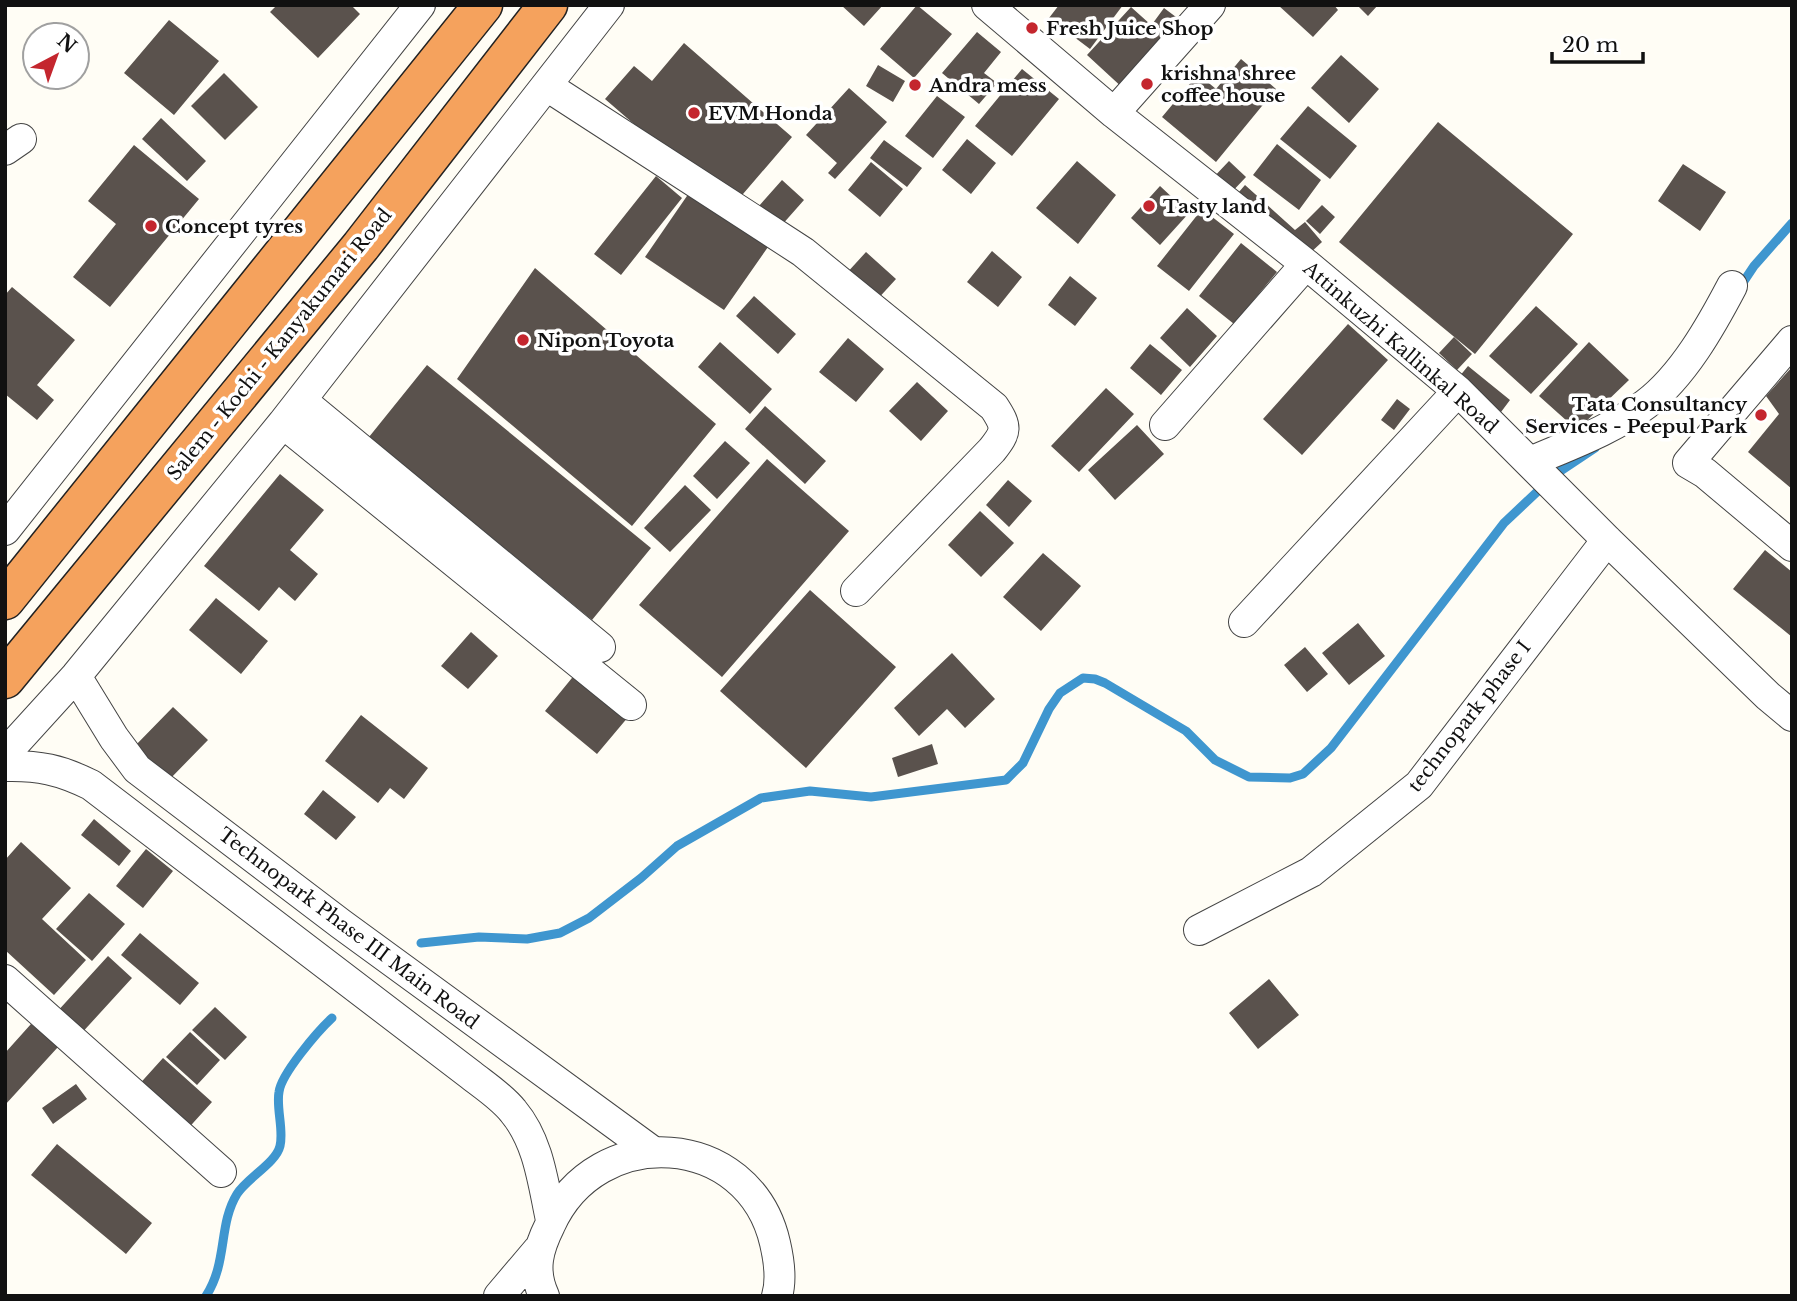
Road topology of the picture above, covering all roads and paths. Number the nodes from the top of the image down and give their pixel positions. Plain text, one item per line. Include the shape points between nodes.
1 (420, 5) edge
2 (483, 5) edge
3 (548, 5) edge
4 (609, 5) edge
5 (988, 5) edge
6 (1210, 5) edge
7 (547, 86) junction
8 (1114, 113) junction
9 (1306, 264) junction
10 (1732, 286) dead end
11 (1792, 341) edge
12 (1458, 391) junction
13 (301, 400) junction
14 (283, 423) junction
15 (1166, 425) dead end
16 (1538, 470) junction
17 (5, 530) edge
18 (1607, 540) junction
19 (1792, 546) edge
20 (856, 591) dead end
21 (5, 600) edge
22 (1244, 622) dead end
23 (600, 647) dead end
24 (76, 676) junction
25 (5, 679) edge
26 (631, 705) dead end
27 (1792, 716) edge
28 (5, 754) edge
29 (5, 766) edge
30 (1199, 930) dead end
31 (5, 980) edge
32 (652, 1152) junction
33 (221, 1172) dead end
34 (551, 1220) junction
35 (538, 1250) junction
36 (779, 1259) junction
37 (794, 1295) edge
38 (499, 1296) edge
39 (544, 1296) edge
40 (777, 1296) edge

1 - 17 street
2 - 21 highway
3 - 25 highway, Salem - Kochi - Kanyakumari Road via 353,257
4 - 7 street
5 - 8 street, Attinkuzhi Kallinkal Road
6 - 8 street
7 - 13 street
7 - 20 street via 803,252 994,407 1004,421 1003,435 992,450
8 - 9 street, Attinkuzhi Kallinkal Road
9 - 12 street, Attinkuzhi Kallinkal Road
9 - 15 street
10 - 16 street via 1669,383 1622,420
11 - 19 street via 1688,463
12 - 16 street, Attinkuzhi Kallinkal Road
12 - 22 street
13 - 14 street
13 - 23 street
14 - 24 street
14 - 26 street
16 - 18 street, Attinkuzhi Kallinkal Road
18 - 27 street, Attinkuzhi Kallinkal Road
18 - 30 street, technopark phase I via 1419,785 1311,872
24 - 28 street
24 - 32 street, Technopark Phase III Main Road via 137,769
29 - 34 street via 32,765 91,785 471,1074 514,1112 527,1134 537,1156
31 - 33 street
32 - 34 street via 621,1158 592,1172 568,1193
32 - 36 street via 682,1153 712,1163 737,1180 763,1211
34 - 35 street
35 - 38 street
35 - 39 street via 538,1283
36 - 37 street
36 - 40 street

